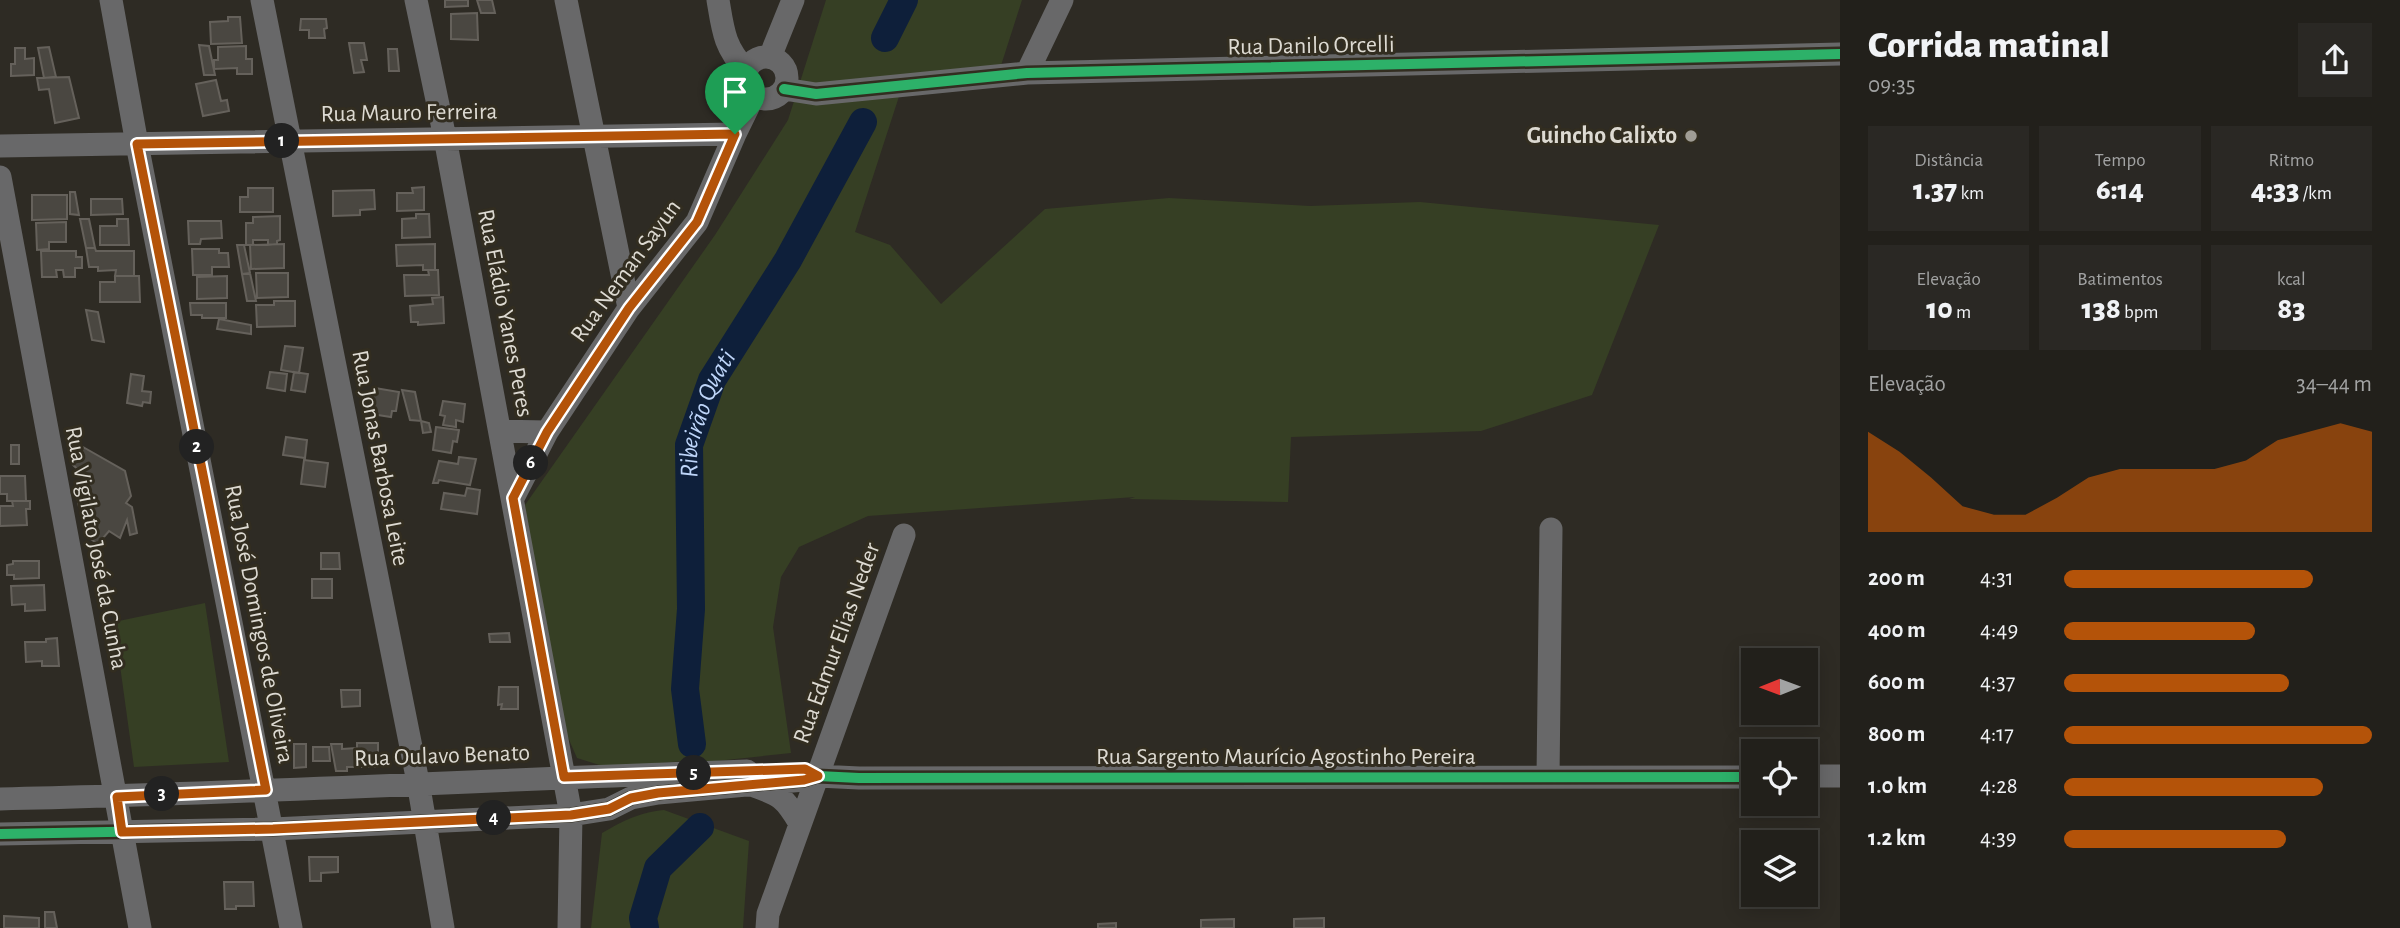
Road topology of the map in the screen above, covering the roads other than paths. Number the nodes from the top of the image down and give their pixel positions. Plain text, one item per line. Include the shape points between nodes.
1 (111, 0) edge
2 (262, 0) edge
3 (416, 0) edge
4 (566, 0) edge
5 (718, 0) edge
6 (793, 0) edge
7 (1062, 0) edge
8 (1840, 54) edge
9 (770, 57) junction
10 (746, 70) junction
11 (1027, 73) junction
12 (784, 89) junction
13 (754, 96) junction
14 (735, 134) junction
15 (592, 136) junction
16 (445, 138) junction
17 (290, 141) junction
18 (137, 144) junction
19 (0, 146) edge
20 (0, 177) edge
21 (629, 308) junction
22 (501, 431) junction
23 (547, 432) junction
24 (513, 498) junction
25 (1551, 530) dead end
26 (904, 535) dead end
27 (818, 776) junction
28 (1741, 776) edge
29 (1818, 776) edge
30 (1840, 776) edge
31 (564, 777) junction
32 (1548, 777) junction
33 (418, 782) junction
34 (751, 785) junction
35 (266, 790) junction
36 (117, 797) junction
37 (0, 799) edge
38 (571, 815) junction
39 (424, 821) junction
40 (799, 822) junction
41 (273, 829) junction
42 (122, 832) junction
43 (0, 834) edge
44 (140, 928) edge
45 (291, 928) edge
46 (443, 928) edge
47 (569, 928) edge
48 (767, 928) edge

1 - 18 street, Rua José Domingos de Oliveira
2 - 17 street, Rua Jonas Barbosa Leite
3 - 16 street, Rua Eládio Yanes Peres
4 - 15 street
5 - 10 street via 725,41
6 - 9 street
7 - 11 street
8 - 11 street, Rua Danilo Orcelli
9 - 10 street via 757,58
9 - 12 street via 785,69
10 - 13 street via 746,86
11 - 12 street, Rua Danilo Orcelli via 816,94
12 - 13 street via 773,98
13 - 14 street
14 - 15 street, Rua Mauro Ferreira
14 - 21 street, Rua Neman Sayun via 697,222
15 - 16 street, Rua Mauro Ferreira
15 - 21 street
16 - 17 street, Rua Mauro Ferreira
16 - 22 street, Rua Eládio Yanes Peres
17 - 18 street, Rua Mauro Ferreira
17 - 33 street, Rua Jonas Barbosa Leite
18 - 19 street, Rua Mauro Ferreira
18 - 35 street, Rua José Domingos de Oliveira
20 - 36 street, Rua Vigilato José da Cunha
21 - 23 street, Rua Neman Sayun
22 - 23 street
22 - 24 street, Rua Eládio Yanes Peres
23 - 24 street, Rua Neman Sayun
24 - 31 street, Rua Eládio Yanes Peres
25 - 32 street
26 - 27 street, Rua Edmur Elias Neder
27 - 31 street, Rua Oulavo Benato via 805,769
27 - 32 street, Rua Sargento Maurício Agostinho Pereira
27 - 34 street
27 - 40 street, Rua Edmur Elias Neder
28 - 32 street, Rua Sargento Maurício Agostinho Pereira
29 - 30 street
31 - 33 street, Rua Oulavo Benato
31 - 38 street, Rua Eládio Yanes Peres
33 - 35 street, Rua Oulavo Benato
33 - 39 street, Rua Jonas Barbosa Leite
34 - 38 street via 658,793
34 - 40 street via 787,802
35 - 36 street, Rua Oulavo Benato
35 - 41 street, Rua José Domingos de Oliveira
36 - 37 street, Rua Oulavo Benato
36 - 42 street, Rua Vigilato José da Cunha
38 - 39 street
38 - 47 street, Rua Eládio Yanes Peres
39 - 41 street
39 - 46 street, Rua Jonas Barbosa Leite
40 - 48 street, Rua Edmur Elias Neder
41 - 42 street
41 - 45 street, Rua José Domingos de Oliveira
42 - 43 street
42 - 44 street, Rua Vigilato José da Cunha

